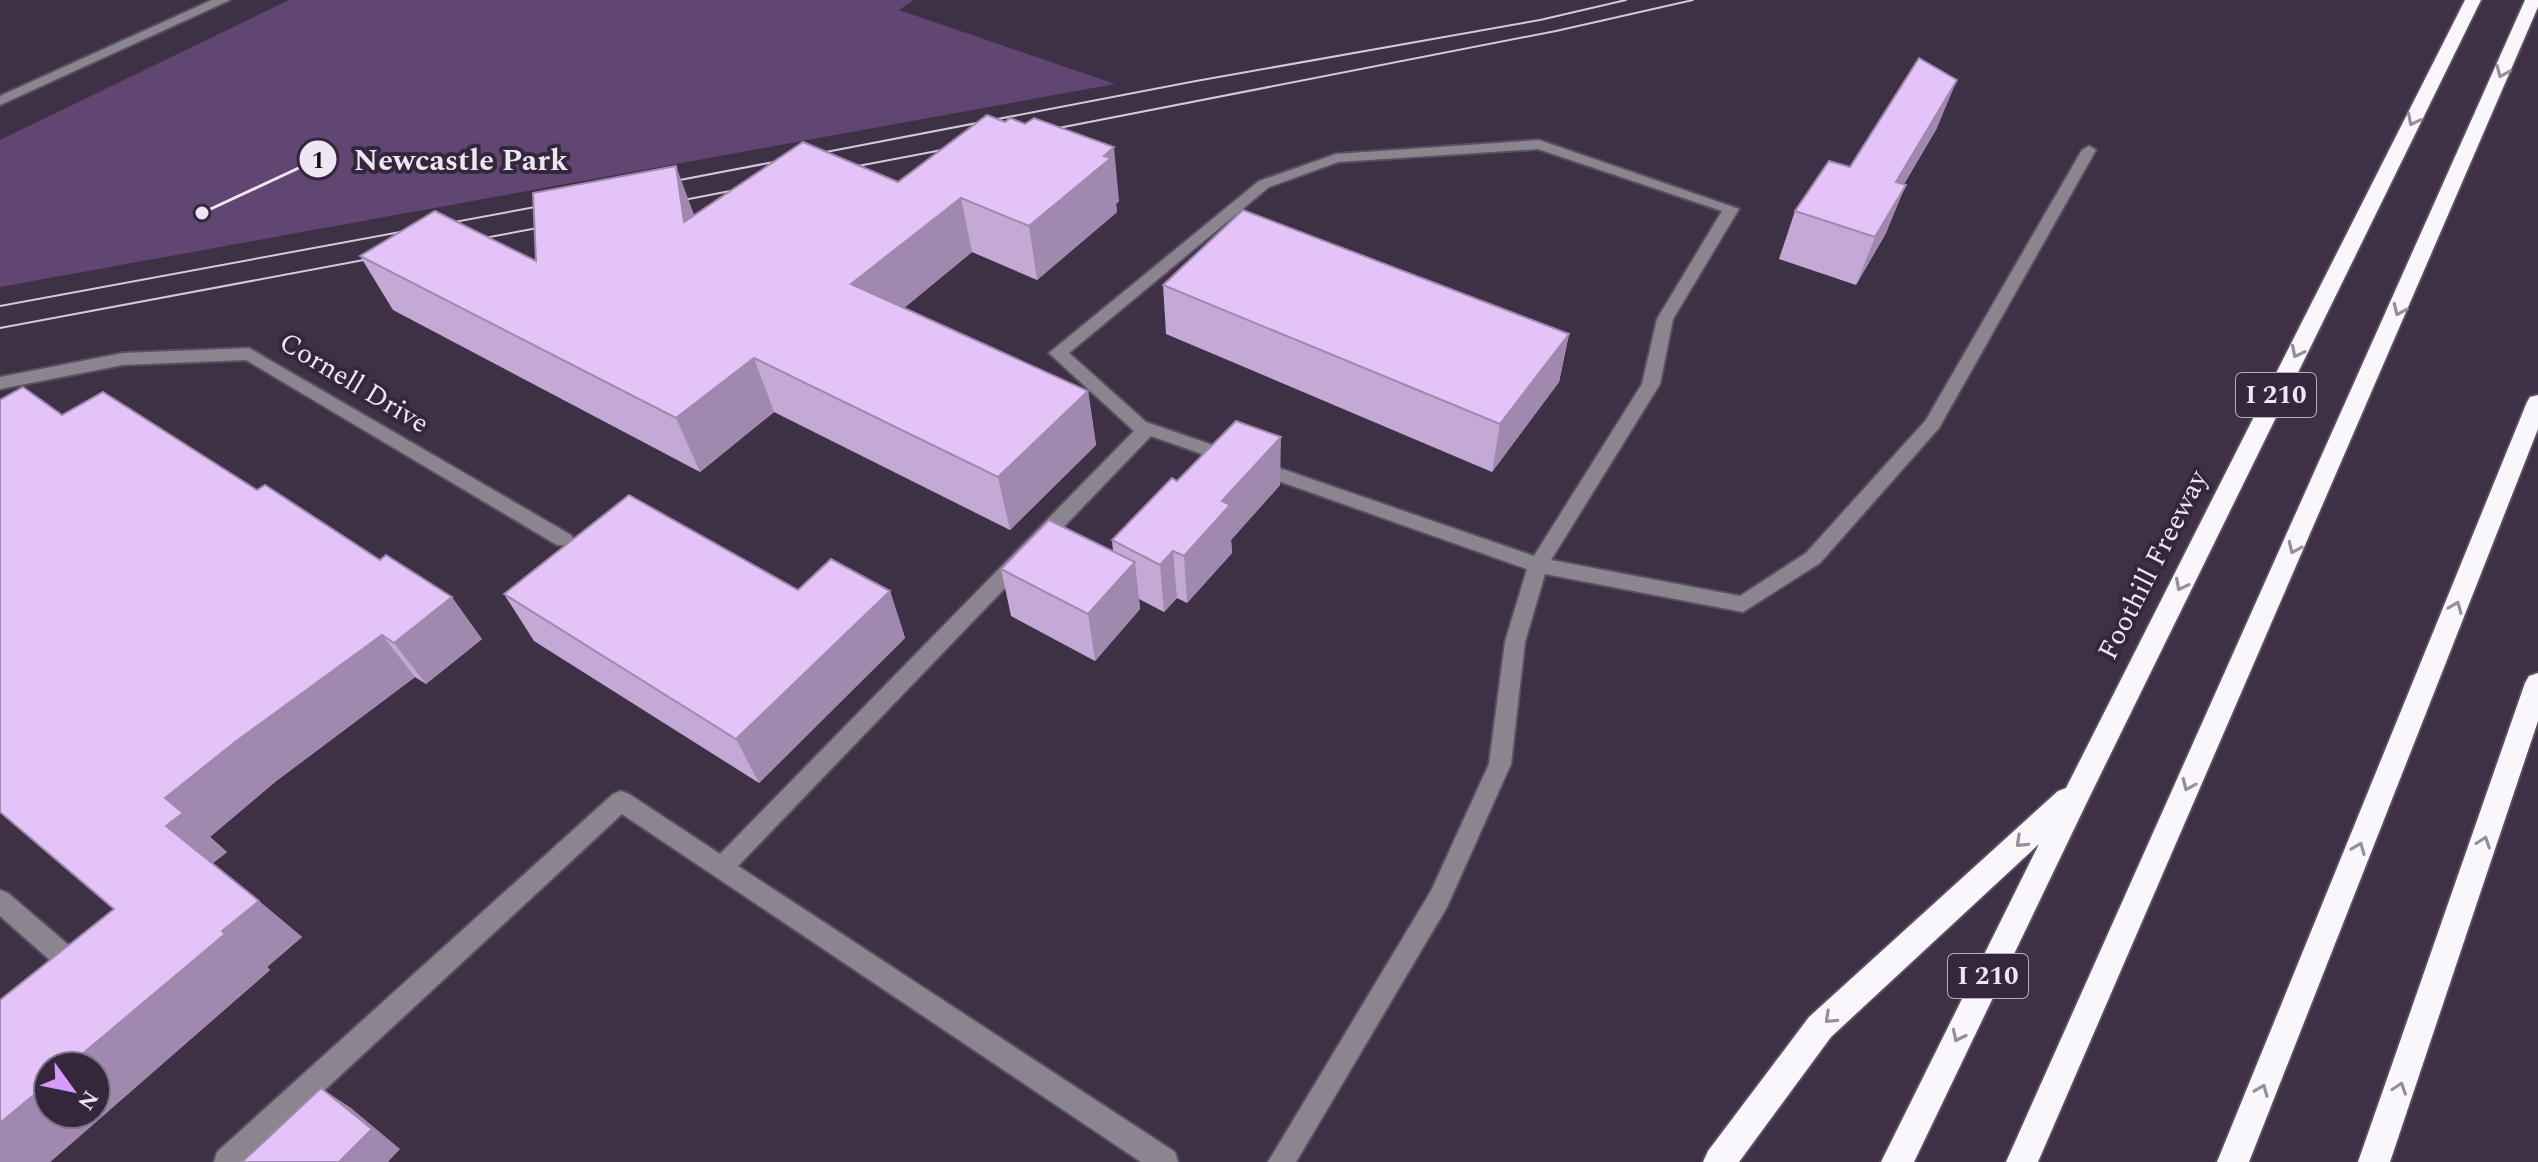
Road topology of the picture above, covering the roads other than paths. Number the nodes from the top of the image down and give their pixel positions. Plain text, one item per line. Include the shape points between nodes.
1 (223, 0) edge
2 (2473, 0) edge
3 (2533, 0) edge
4 (0, 101) edge
5 (2089, 150) dead end
6 (0, 383) edge
7 (2538, 402) edge
8 (1147, 429) junction
9 (564, 540) dead end
10 (1538, 565) junction
11 (2538, 683) edge
12 (2079, 790) junction
13 (722, 867) junction
14 (0, 901) edge
15 (69, 961) edge
16 (227, 1162) edge
17 (1165, 1162) edge
18 (1281, 1162) edge
19 (1719, 1162) edge
20 (1897, 1162) edge
21 (2022, 1162) edge
22 (2233, 1162) edge
23 (2374, 1162) edge

1 - 4 street
2 -> 12 highway, Foothill Freeway / I 210
3 -> 21 highway
5 - 10 street via 1933,424 1813,558 1743,604
6 - 9 street, Cornell Drive via 123,359 249,354
22 -> 7 highway
8 - 10 street
8 - 10 street via 1058,353 1264,184 1336,158 1539,144 1731,209 1665,319 1651,384
8 - 13 street
10 - 18 street via 1515,642 1500,764 1439,899
23 -> 11 highway
12 -> 19 highway via 1820,1027
12 -> 20 highway, Foothill Freeway / I 210
13 - 16 street via 621,801
13 - 17 street
14 - 15 street

